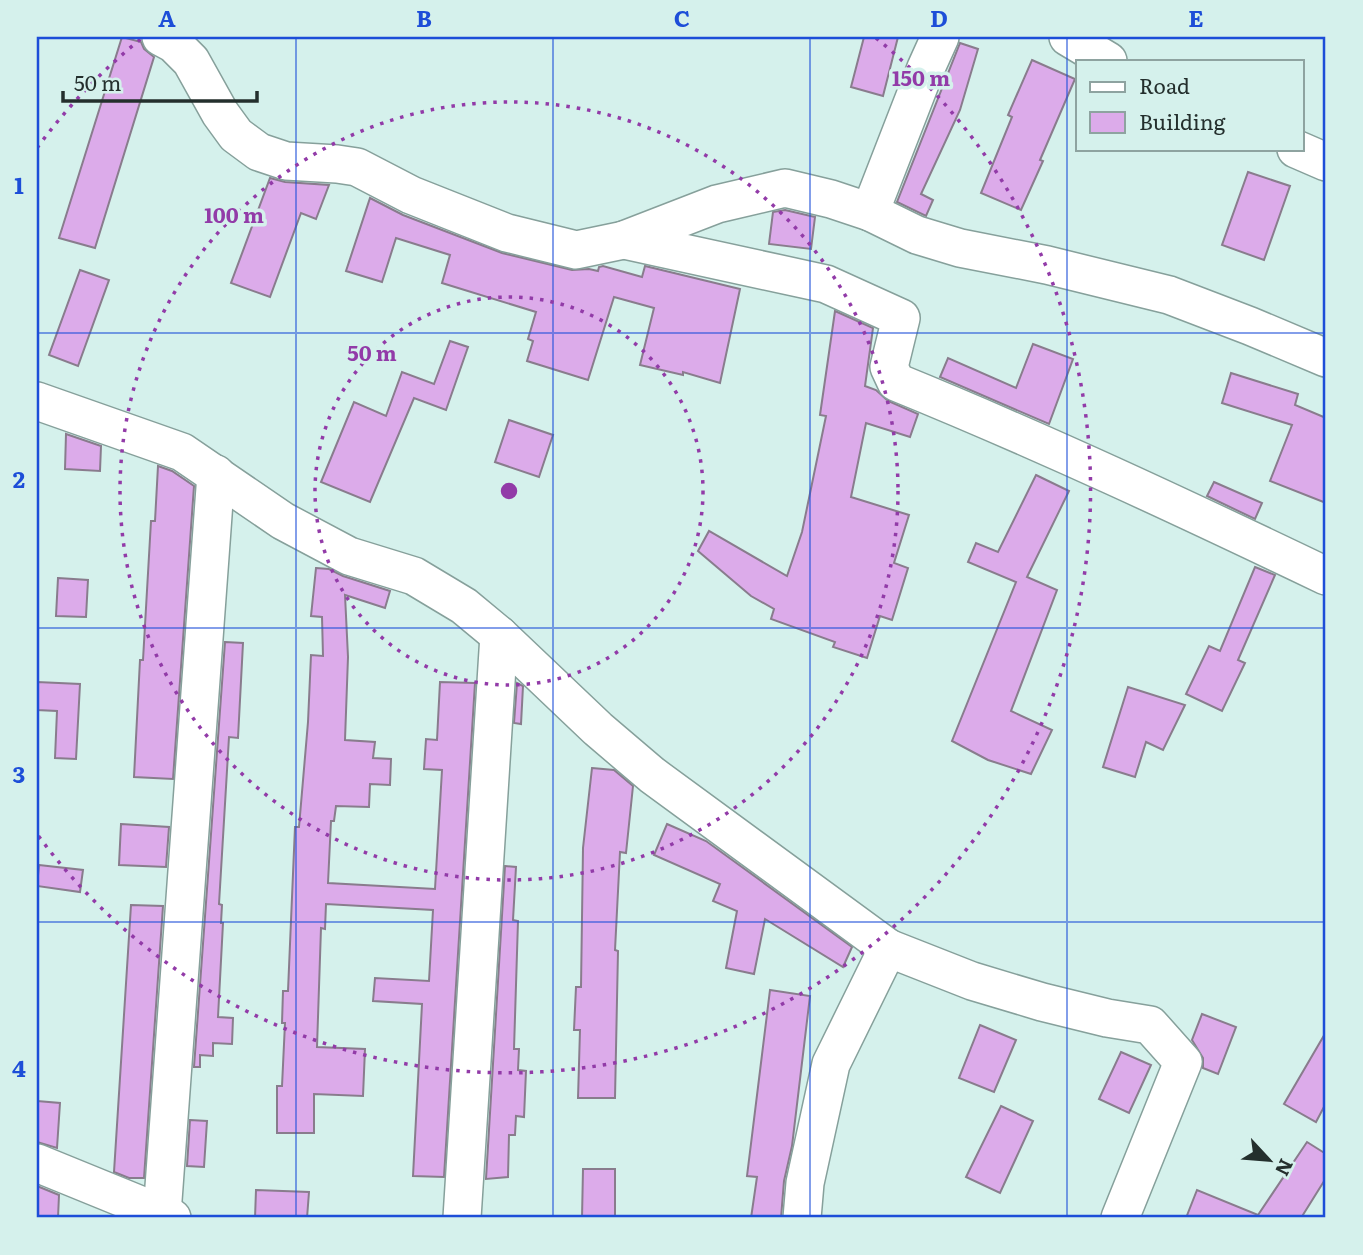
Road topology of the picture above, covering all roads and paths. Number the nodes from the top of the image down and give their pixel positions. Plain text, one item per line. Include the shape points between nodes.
1 (161, 37) edge
2 (940, 37) edge
3 (1068, 37) edge
4 (1106, 60) edge
5 (1298, 150) edge
6 (1326, 162) edge
7 (870, 212) junction
8 (624, 240) junction
9 (1326, 358) edge
10 (37, 401) edge
11 (216, 474) junction
12 (1326, 576) edge
13 (499, 635) junction
14 (888, 948) junction
15 (37, 1163) edge
16 (167, 1216) edge
17 (462, 1218) edge
18 (802, 1218) edge
19 (1120, 1218) edge

1 - 8 street via 191,61 236,135 259,152 286,162 357,167 411,195 507,233 576,250
2 - 7 street
3 - 4 street
5 - 6 street
7 - 8 street via 785,188 717,204
7 - 9 street via 917,235 960,248 1169,295
8 - 12 street via 826,284 901,318 889,367 895,382 966,410
10 - 11 street via 182,452
11 - 13 street via 283,521 349,556 414,576 464,606
11 - 16 street
13 - 14 street via 652,775
13 - 17 street
14 - 18 street via 831,1064 805,1182
14 - 19 street via 1042,1002 1150,1025 1183,1062
15 - 16 street

